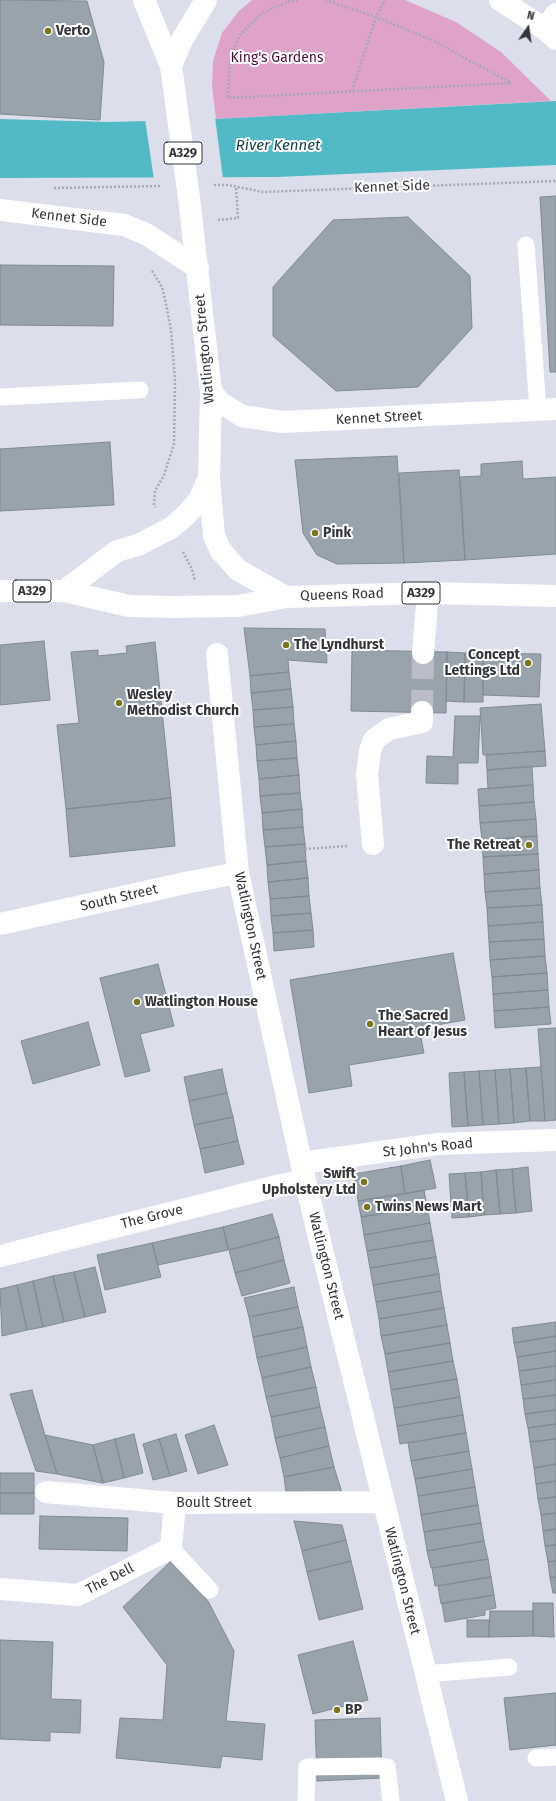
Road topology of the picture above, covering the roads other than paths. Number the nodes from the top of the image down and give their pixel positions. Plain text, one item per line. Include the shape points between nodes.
1 (144, 0) edge
2 (206, 0) edge
3 (500, 0) edge
4 (552, 27) edge
5 (171, 66) junction
6 (0, 210) edge
7 (526, 245) dead end
8 (198, 268) junction
9 (140, 390) dead end
10 (211, 392) junction
11 (0, 397) edge
12 (547, 410) edge
13 (209, 478) junction
14 (0, 591) edge
15 (64, 591) junction
16 (428, 593) junction
17 (556, 596) edge
18 (286, 597) junction
19 (423, 653) tunnel mouth
20 (218, 654) dead end
21 (422, 712) tunnel mouth
22 (374, 844) road end
23 (238, 873) junction
24 (0, 924) edge
25 (556, 1140) edge
26 (303, 1172) junction
27 (0, 1256) edge
28 (46, 1492) dead end
29 (383, 1502) junction
30 (176, 1503) junction
31 (171, 1548) junction
32 (0, 1590) edge
33 (210, 1590) dead end
34 (509, 1667) dead end
35 (426, 1674) junction
36 (556, 1757) edge
37 (536, 1758) dead end
38 (306, 1801) edge
39 (391, 1801) edge
40 (457, 1801) edge

1 - 5 street, Watlington Street / A329
2 - 5 street via 182,40
3 - 4 street
5 - 8 street, Watlington Street / A329
6 - 8 street, Kennet Side via 124,225 146,234
7 - 12 lane
8 - 10 street, Watlington Street / A329
9 - 11 lane
10 - 12 street, Kennet Street via 221,403 242,416 282,422
10 - 13 street, Watlington Street / A329
13 - 15 street, A329 via 198,502 171,528 138,545 117,552
13 - 18 street, Watlington Street / A329 via 214,536 221,551 238,570
14 - 15 street, A329
15 - 18 street, Queens Road / A329 via 129,606 238,606
16 - 17 street, Queens Road / A329
16 - 18 street, Queens Road / A329
16 - 19 street
20 - 23 street, Watlington Street
21 - 22 street via 422,722 381,733 374,740 370,751 366,775
23 - 24 street, South Street
23 - 26 street, Watlington Street
25 - 26 street, St John's Road via 448,1144
26 - 27 street, The Grove via 277,1186
26 - 29 street, Watlington Street
28 - 30 street, Boult Street
29 - 30 street, Boult Street
29 - 35 street, Watlington Street
30 - 31 street
31 - 32 street, The Dell via 78,1595
31 - 33 lane
34 - 35 lane
35 - 40 street, Watlington Street
36 - 37 lane
38 - 39 lane via 307,1767 381,1766 387,1767

